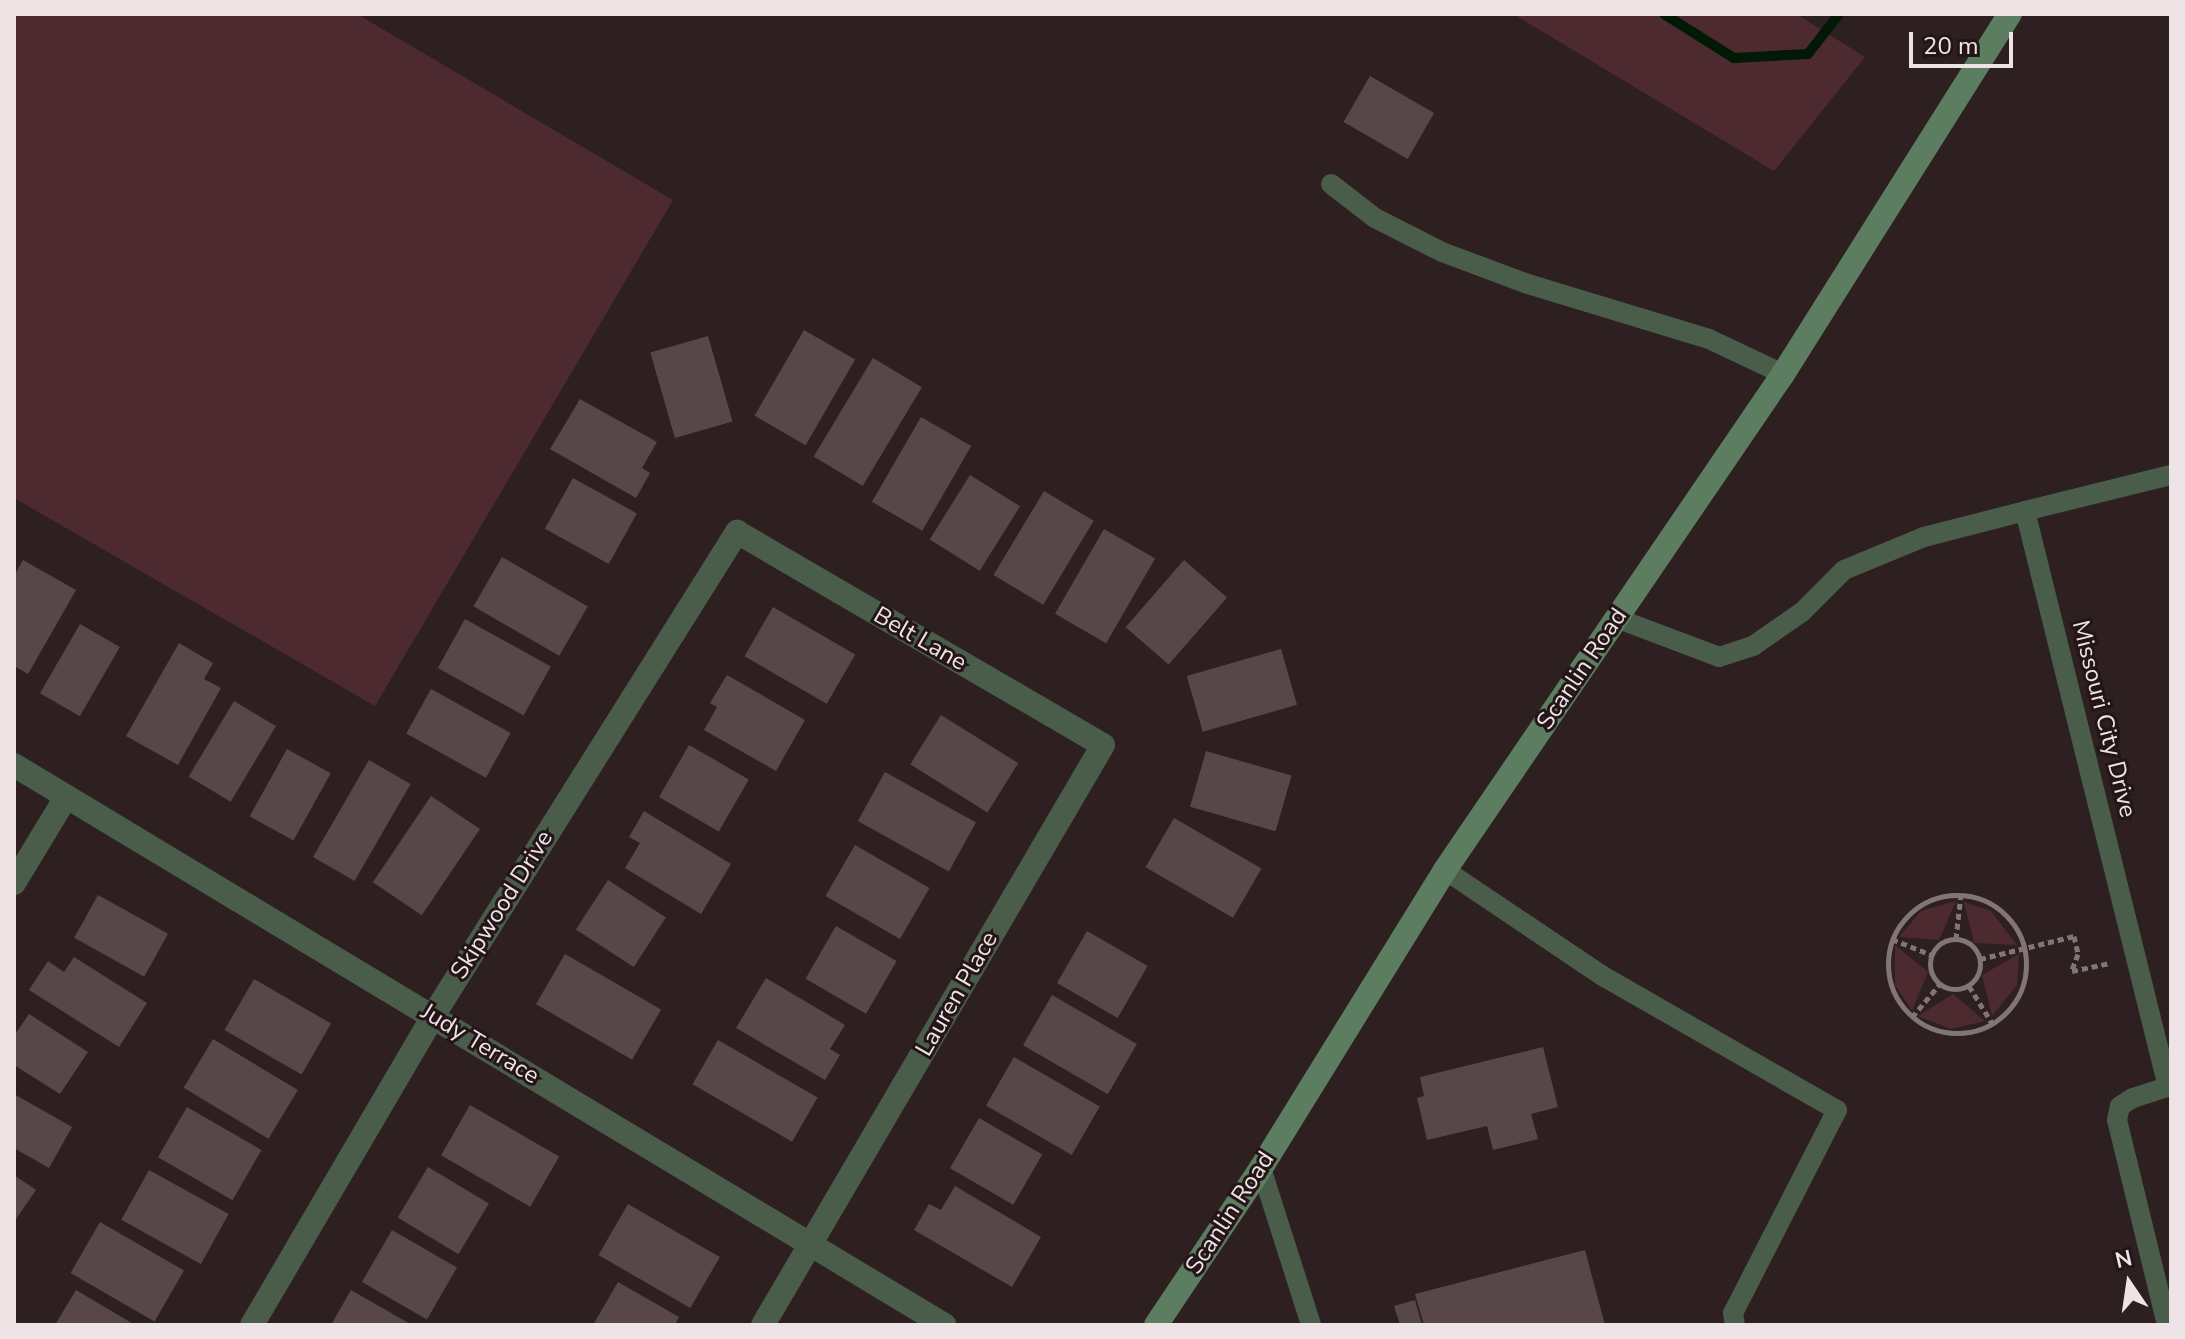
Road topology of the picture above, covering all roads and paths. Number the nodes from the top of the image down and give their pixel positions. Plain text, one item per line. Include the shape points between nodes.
1 (2010, 14) edge
2 (1331, 184) dead end
3 (1783, 374) junction
4 (2171, 475) edge
5 (2025, 511) junction
6 (737, 532) joint
7 (1616, 618) junction
8 (1103, 745) joint
9 (14, 765) edge
10 (66, 797) junction
11 (1445, 870) junction
12 (14, 883) edge
13 (1961, 894) junction
14 (1892, 939) junction
15 (1956, 939) junction
16 (2026, 948) junction
17 (1932, 956) junction
18 (2138, 956) junction
19 (1980, 959) junction
20 (1940, 984) junction
21 (1969, 986) junction
22 (433, 1016) junction
23 (1912, 1017) junction
24 (1992, 1023) junction
25 (2169, 1086) edge
26 (1261, 1168) junction
27 (811, 1243) junction
28 (252, 1325) edge
29 (763, 1325) edge
30 (944, 1325) edge
31 (1156, 1325) edge
32 (1311, 1325) edge
33 (1735, 1325) edge
34 (2167, 1325) edge

1 - 3 street, Scanlin Road
2 - 3 lane via 1375,218 1442,252 1709,339
3 - 7 street, Scanlin Road
4 - 5 lane
5 - 7 lane via 1924,537 1844,570 1753,646 1719,657
5 - 18 lane, Missouri City Drive
6 - 8 street, Belt Lane
6 - 22 street, Skipwood Drive
7 - 11 street, Scanlin Road
8 - 27 street, Lauren Place
9 - 10 street, Judy Terrace
10 - 12 street
10 - 22 street, Judy Terrace
11 - 26 street, Scanlin Road
11 - 33 lane via 1601,975 1837,1110 1733,1313
13 - 14 path via 1915,907
13 - 15 path
13 - 16 path via 2002,910
14 - 17 path
14 - 23 path via 1887,967 1892,990
15 - 17 path via 1939,945
15 - 19 path via 1971,944
16 - 18 path via 2074,936 2078,954 2071,972
16 - 19 path
16 - 24 path via 2027,972 2020,994
17 - 20 path via 1930,967
18 - 25 lane, Missouri City Drive
19 - 21 path via 1979,974
20 - 21 path via 1952,990
20 - 23 path
21 - 24 path
22 - 27 street, Judy Terrace
22 - 28 street, Skipwood Drive
23 - 24 path via 1943,1032 1966,1033
25 - 34 lane, Missouri City Drive via 2120,1106 2117,1120
26 - 31 street, Scanlin Road
26 - 32 lane
27 - 29 street, Lauren Place
27 - 30 street, Judy Terrace

